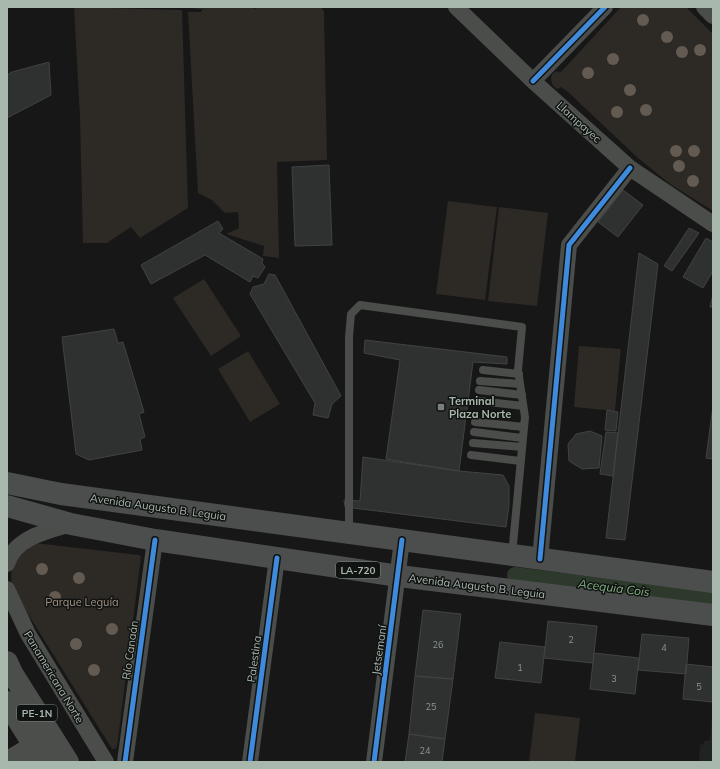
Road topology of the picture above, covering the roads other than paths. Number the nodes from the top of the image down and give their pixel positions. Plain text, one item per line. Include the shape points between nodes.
1 (456, 7) edge
2 (605, 7) edge
3 (704, 7) edge
4 (713, 16) edge
5 (533, 81) junction
6 (630, 168) junction
7 (713, 224) edge
8 (483, 370) dead end
9 (519, 374) junction
10 (480, 381) dead end
11 (520, 384) junction
12 (479, 390) dead end
13 (522, 394) junction
14 (479, 401) dead end
15 (523, 406) junction
16 (475, 422) dead end
17 (524, 427) junction
18 (474, 432) dead end
19 (523, 438) junction
20 (473, 442) dead end
21 (522, 447) junction
22 (471, 455) dead end
23 (520, 462) junction
24 (7, 483) edge
25 (7, 506) edge
26 (71, 524) junction
27 (349, 533) junction
28 (155, 540) junction
29 (402, 540) junction
30 (512, 555) junction
31 (277, 558) junction
32 (540, 559) junction
33 (7, 564) edge
34 (398, 576) junction
35 (713, 582) edge
36 (7, 589) edge
37 (507, 589) junction
38 (713, 614) edge
39 (7, 662) edge
40 (7, 702) edge
41 (40, 754) edge
42 (8, 762) edge
43 (68, 762) edge
44 (106, 762) edge
45 (125, 762) edge
46 (250, 762) edge
47 (374, 762) edge

1 - 5 street, Llampayec
2 - 5 street
3 - 4 street
5 - 6 street, Llampayec
6 - 7 street, Llampayec
6 - 32 street via 569,245
8 - 9 lane
9 - 11 lane
9 - 27 lane via 522,327 360,306 351,314
10 - 11 lane
11 - 13 lane
12 - 13 lane
13 - 15 lane
14 - 15 lane
15 - 17 lane
16 - 17 lane
17 - 19 lane
18 - 19 lane
19 - 21 lane
20 - 21 lane
21 - 23 lane
22 - 23 lane
23 - 30 lane
24 - 27 main road, Avenida Augusto B. Leguia via 61,494
25 - 26 main road, Avenida Augusto B. Leguia / LA-720
26 - 28 main road, Avenida Augusto B. Leguia / LA-720
26 - 33 street via 31,537 14,549
27 - 29 main road, Avenida Augusto B. Leguia
28 - 31 main road, Avenida Augusto B. Leguia / LA-720
28 - 45 street, Río Canaán
29 - 30 main road, Avenida Augusto B. Leguia
29 - 34 street, Jetsemaní
30 - 32 main road, Avenida Augusto B. Leguia
30 - 37 main road
31 - 34 main road, Avenida Augusto B. Leguia / LA-720
31 - 46 street, Palestina
32 - 35 main road, Avenida Augusto B. Leguia
34 - 37 main road, Avenida Augusto B. Leguia / LA-720
34 - 47 street, Jetsemaní
36 - 44 street, Panamericana Norte via 28,634
37 - 38 main road, Avenida Augusto B. Leguia / LA-720
39 - 43 highway, PE-1N
40 - 41 highway, PE-1N
41 - 42 highway

